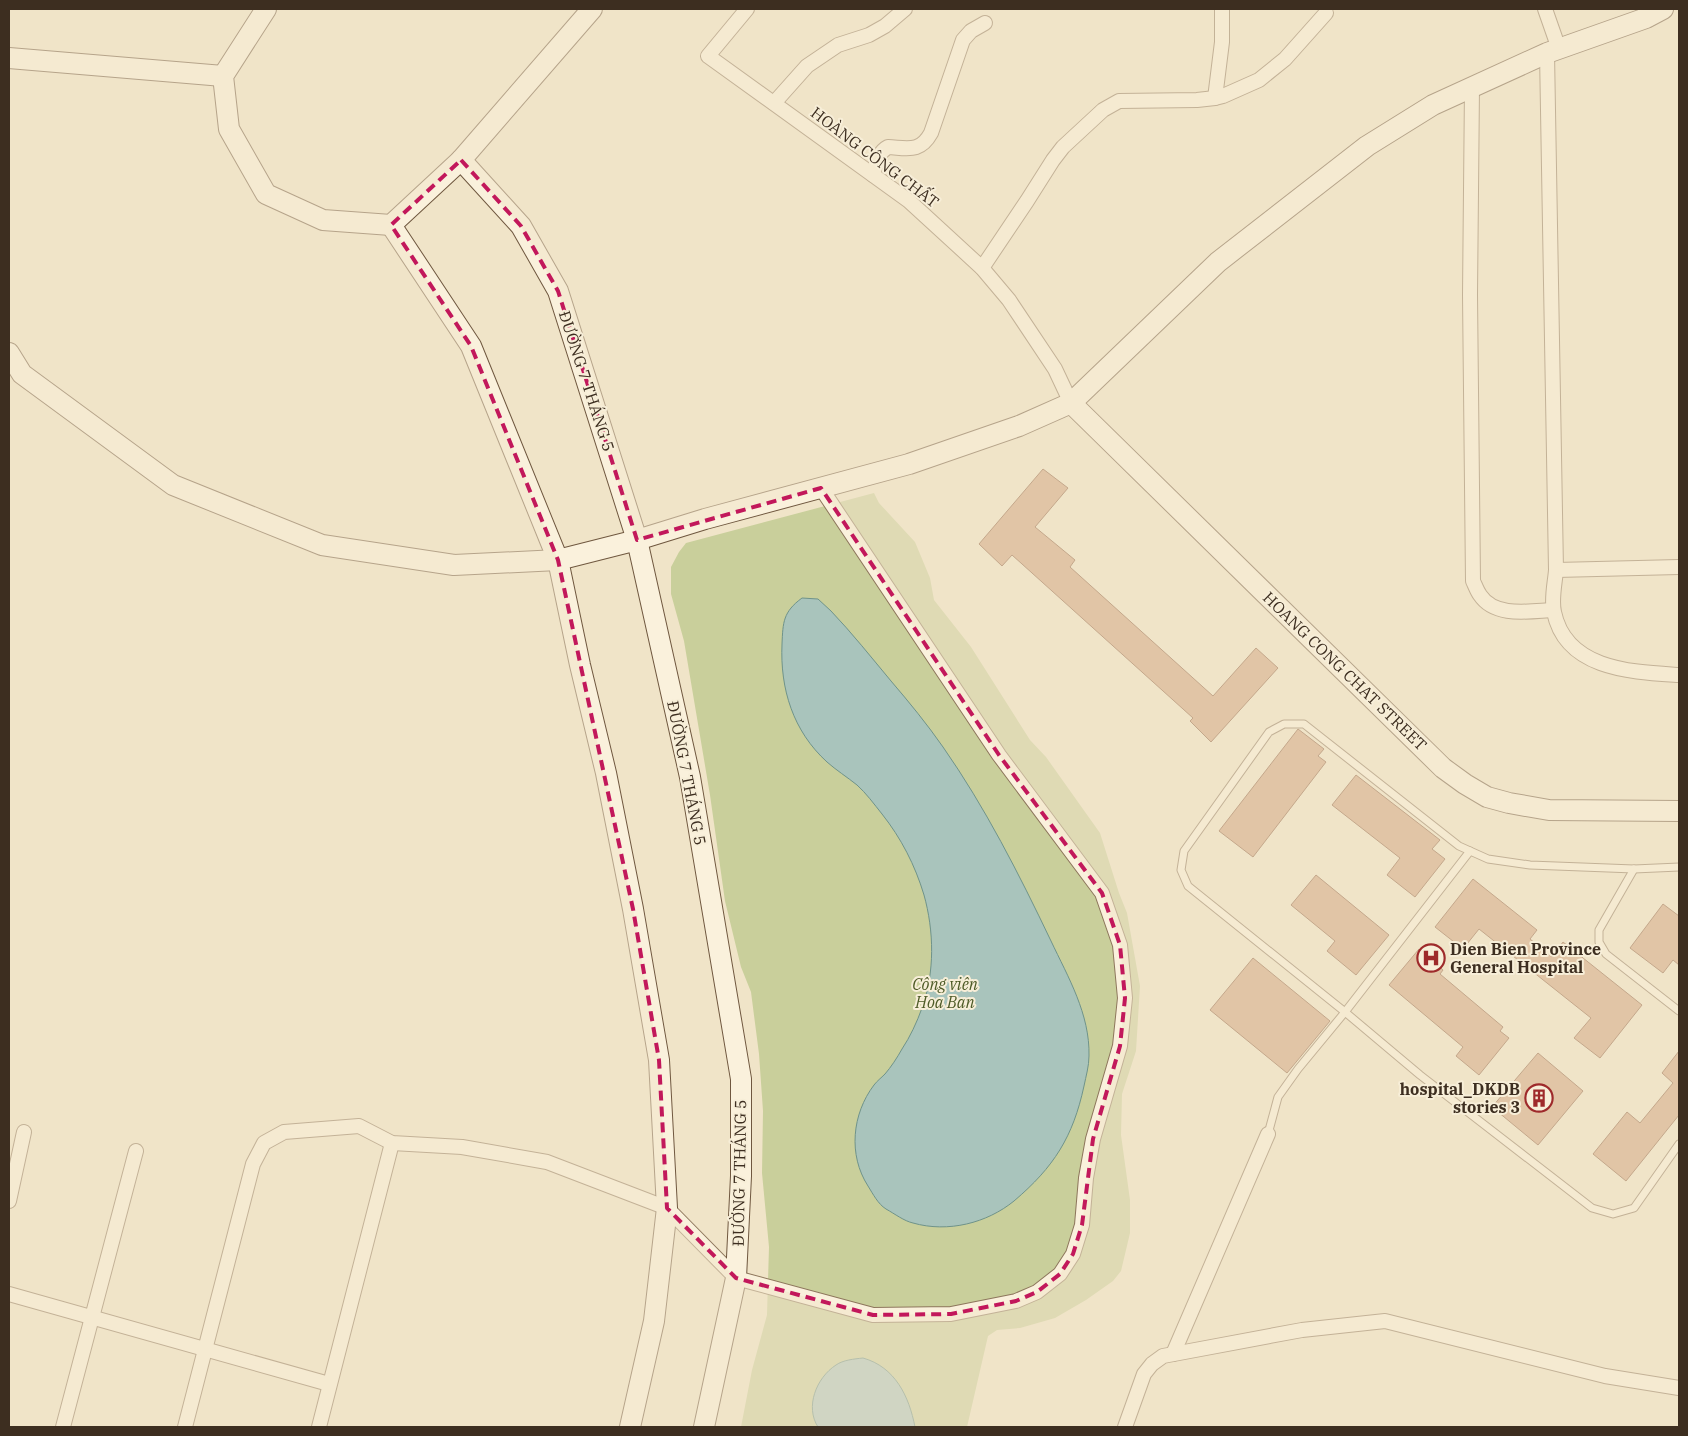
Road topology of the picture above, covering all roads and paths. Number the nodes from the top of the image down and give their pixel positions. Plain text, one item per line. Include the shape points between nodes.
1 (266, 9) edge
2 (592, 9) edge
3 (747, 9) edge
4 (905, 9) edge
5 (1222, 9) edge
6 (1545, 9) edge
7 (1663, 9) edge
8 (1326, 13) dead end
9 (984, 23) dead end
10 (1553, 51) junction
11 (9, 58) edge
12 (224, 76) junction
13 (1472, 87) junction
14 (1214, 98) junction
15 (774, 103) junction
16 (462, 160) junction
17 (873, 175) junction
18 (390, 225) junction
19 (982, 268) junction
20 (9, 353) edge
21 (1071, 403) junction
22 (821, 488) junction
23 (637, 540) junction
24 (558, 560) junction
25 (1679, 567) edge
26 (1556, 570) junction
27 (1553, 610) junction
28 (1679, 675) edge
29 (1679, 811) edge
30 (1470, 851) junction
31 (1679, 867) edge
32 (1634, 869) junction
33 (1679, 1011) edge
34 (1345, 1012) junction
35 (24, 1132) dead end
36 (1268, 1134) joint
37 (392, 1143) junction
38 (1679, 1144) edge
39 (136, 1151) dead end
40 (9, 1201) edge
41 (667, 1208) junction
42 (736, 1278) junction
43 (9, 1294) edge
44 (92, 1317) junction
45 (205, 1348) junction
46 (1173, 1354) junction
47 (329, 1384) junction
48 (1679, 1388) edge
49 (63, 1427) edge
50 (184, 1427) edge
51 (319, 1427) edge
52 (630, 1427) edge
53 (704, 1427) edge
54 (1125, 1427) edge

1 - 12 street
2 - 16 street
3 - 15 street, HOÀNG CÔNG CHẤT via 708,56
4 - 15 street via 885,26 838,45 807,66
5 - 14 street via 1222,42
6 - 10 street
7 - 10 street
8 - 14 street via 1285,59 1259,80
9 - 17 street via 963,40 932,133 923,146 884,149
10 - 13 street
10 - 26 street
11 - 12 street
12 - 18 street via 229,130 266,194 323,220
13 - 21 street via 1433,105 1367,146 1218,262
13 - 27 street via 1473,581 1480,596 1493,607 1511,612
14 - 19 street via 1119,101 1103,110 1053,160
15 - 17 street, HOÀNG CÔNG CHẤT
16 - 18 street
16 - 23 street, ĐƯỜNG 7 THÁNG 5 via 521,226 558,291
17 - 19 street, HOÀNG CÔNG CHẤT via 909,201
18 - 24 street via 471,346
19 - 21 street, HOÀNG CÔNG CHẤT via 1009,300 1055,370
20 - 24 street via 22,374 173,485 322,545 454,565
21 - 22 street via 1019,426 909,464
21 - 29 street, HOANG CONG CHAT STREET via 1443,768 1465,784 1487,797 1549,810
22 - 23 street
22 - 42 street via 999,755 1102,893 1120,945 1125,998 1120,1046 1092,1139 1082,1225 1073,1254 1060,1274 1037,1292 1016,1301 951,1314 873,1315
23 - 24 street
23 - 42 street, ĐƯỜNG 7 THÁNG 5 via 690,777 740,1079 741,1176
24 - 41 street via 606,773 659,1060
25 - 26 street
26 - 27 street
27 - 28 street via 1566,640 1592,661 1633,672
30 - 32 lane via 1488,859 1530,865
30 - 34 lane
30 - 34 lane via 1459,846 1304,724 1284,724 1269,732 1184,851 1181,870 1188,886
31 - 32 lane
32 - 33 lane via 1598,930 1599,942 1606,954
34 - 36 lane via 1278,1097
34 - 38 lane via 1420,1075 1592,1208 1613,1214 1634,1208
35 - 40 street
36 - 46 street
37 - 41 street via 462,1147 548,1162
37 - 45 street via 359,1126 284,1132 264,1143 253,1164
37 - 47 street
39 - 44 street
41 - 42 street
41 - 52 street via 654,1320
42 - 53 street, ĐƯỜNG 7 THÁNG 5
43 - 44 street
44 - 45 street
44 - 49 street
45 - 47 street
45 - 50 street
46 - 48 street via 1302,1330 1386,1321 1605,1376
46 - 54 street via 1163,1356 1144,1374
47 - 51 street

